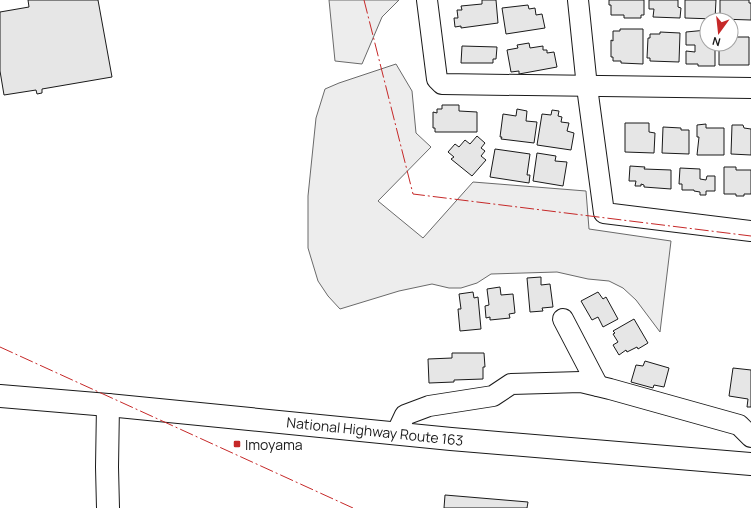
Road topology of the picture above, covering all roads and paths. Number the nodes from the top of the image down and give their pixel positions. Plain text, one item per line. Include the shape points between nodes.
1 (427, 0) edge
2 (578, 0) edge
3 (587, 87) junction
4 (751, 88) edge
5 (751, 231) edge
6 (562, 319) dead end
7 (598, 386) junction
8 (0, 396) edge
9 (108, 405) junction
10 (396, 434) junction
11 (751, 437) edge
12 (751, 464) edge
13 (108, 508) edge

1 - 3 street via 437,79 442,84
2 - 3 street
3 - 4 street
3 - 5 street via 604,213
6 - 7 street
7 - 10 street via 581,382 511,384 493,396 429,406 405,415
7 - 11 street via 739,426
8 - 9 main road, National Highway Route 163
9 - 10 main road, National Highway Route 163
9 - 13 main road
10 - 12 main road, National Highway Route 163

